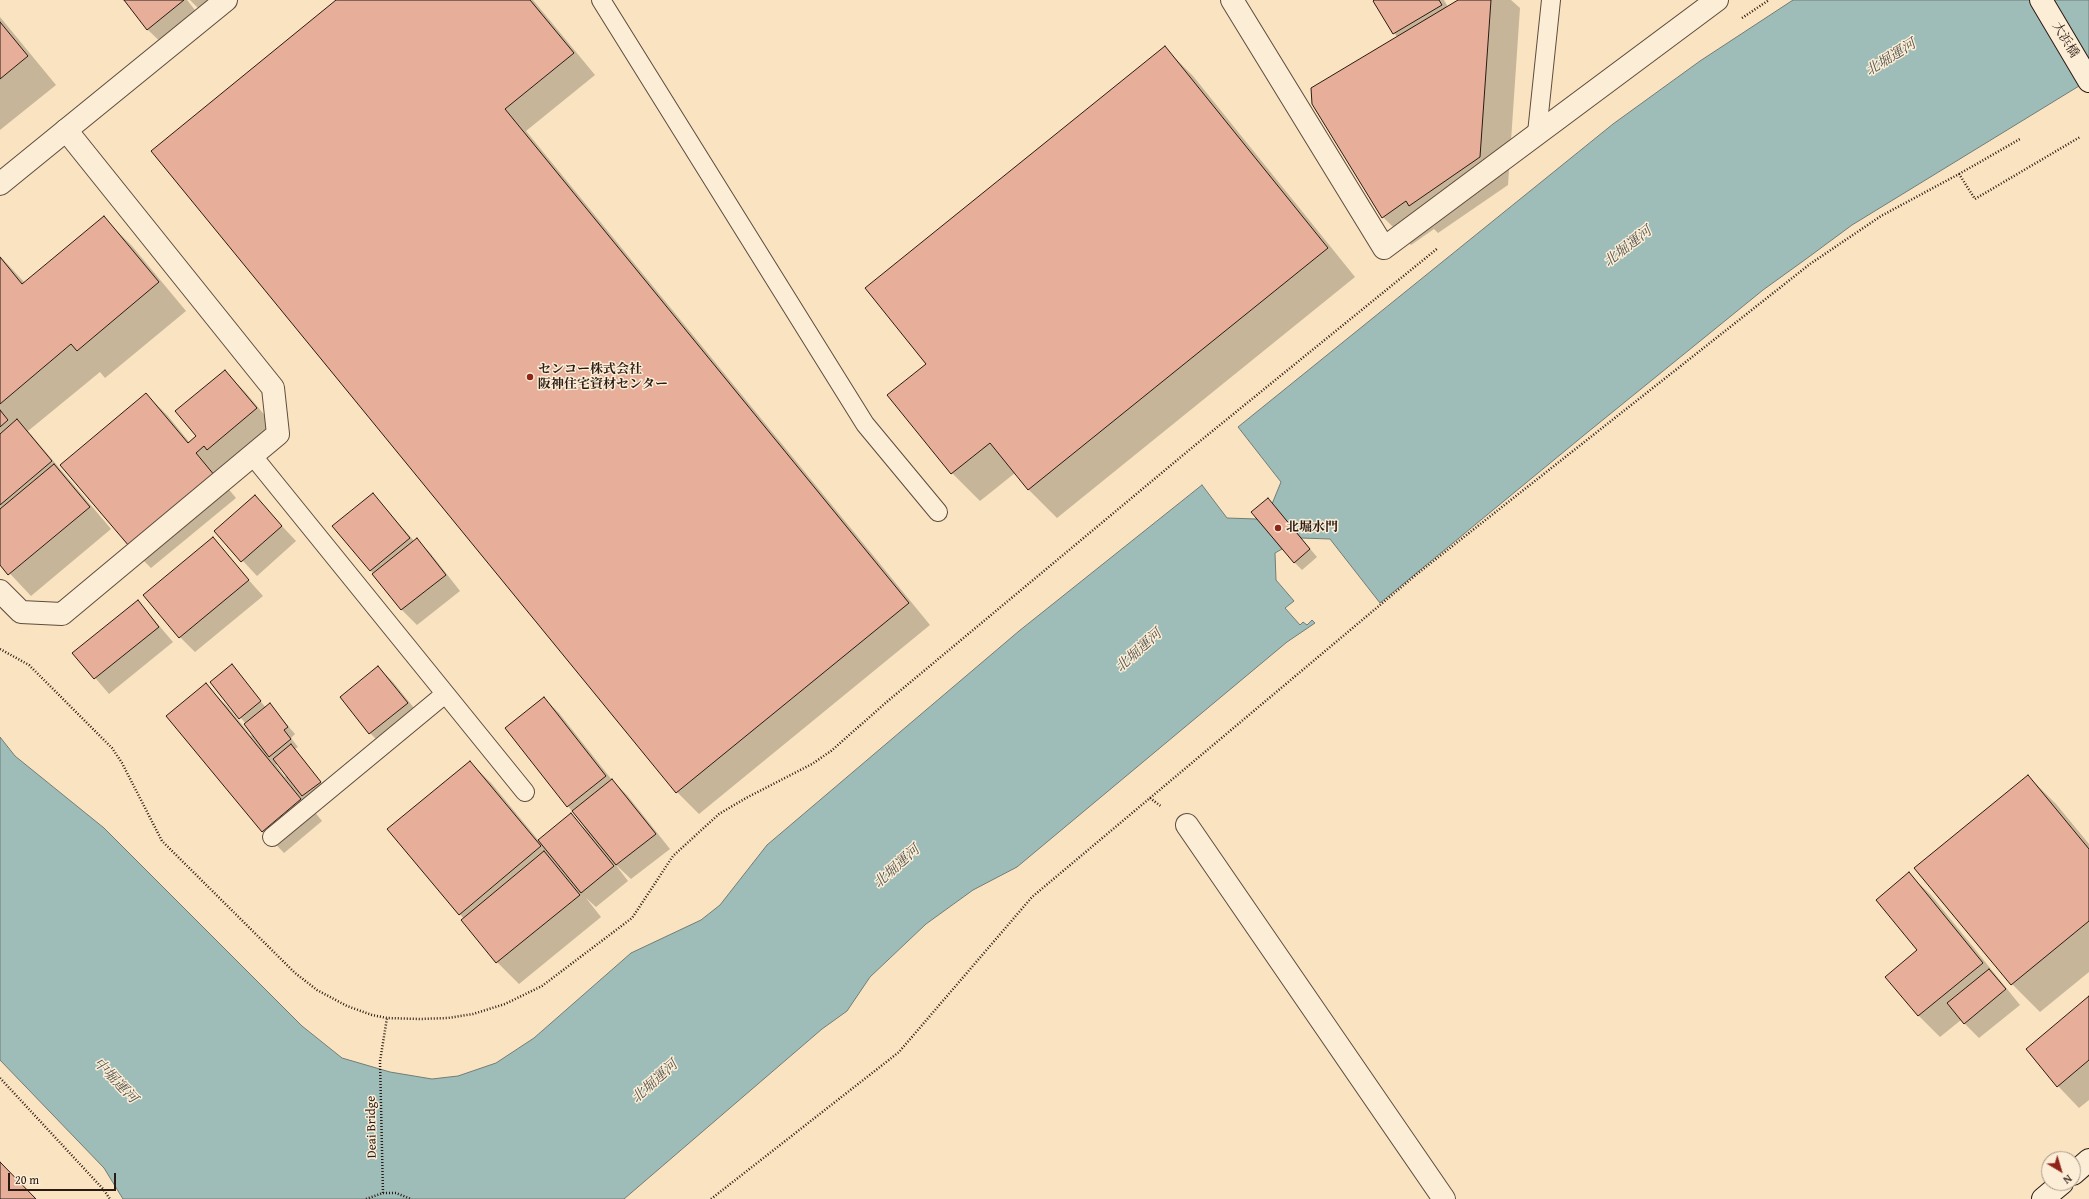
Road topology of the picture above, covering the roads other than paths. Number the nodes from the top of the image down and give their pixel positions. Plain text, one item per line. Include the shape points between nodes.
1 (226, 0) edge
2 (601, 0) edge
3 (1232, 0) edge
4 (1551, 0) edge
5 (1717, 0) edge
6 (2041, 0) edge
7 (2089, 81) edge
8 (66, 130) junction
9 (1537, 134) junction
10 (0, 184) edge
11 (252, 455) junction
12 (938, 512) dead end
13 (0, 591) edge
14 (445, 694) junction
15 (525, 792) dead end
16 (1187, 825) dead end
17 (272, 837) dead end
18 (2089, 1160) edge
19 (2081, 1167) edge
20 (2052, 1191) edge
21 (1444, 1199) edge
22 (2043, 1199) edge

1 - 8 street
2 - 12 lane via 865,424
3 - 9 street via 1384,248
4 - 9 lane
5 - 9 street
6 - 7 street, 大浜橋
8 - 10 street
8 - 11 street via 273,388 278,434
11 - 13 street via 62,614 21,612
11 - 14 lane
14 - 15 lane
14 - 17 lane
16 - 21 street
18 - 19 street
20 - 22 street

